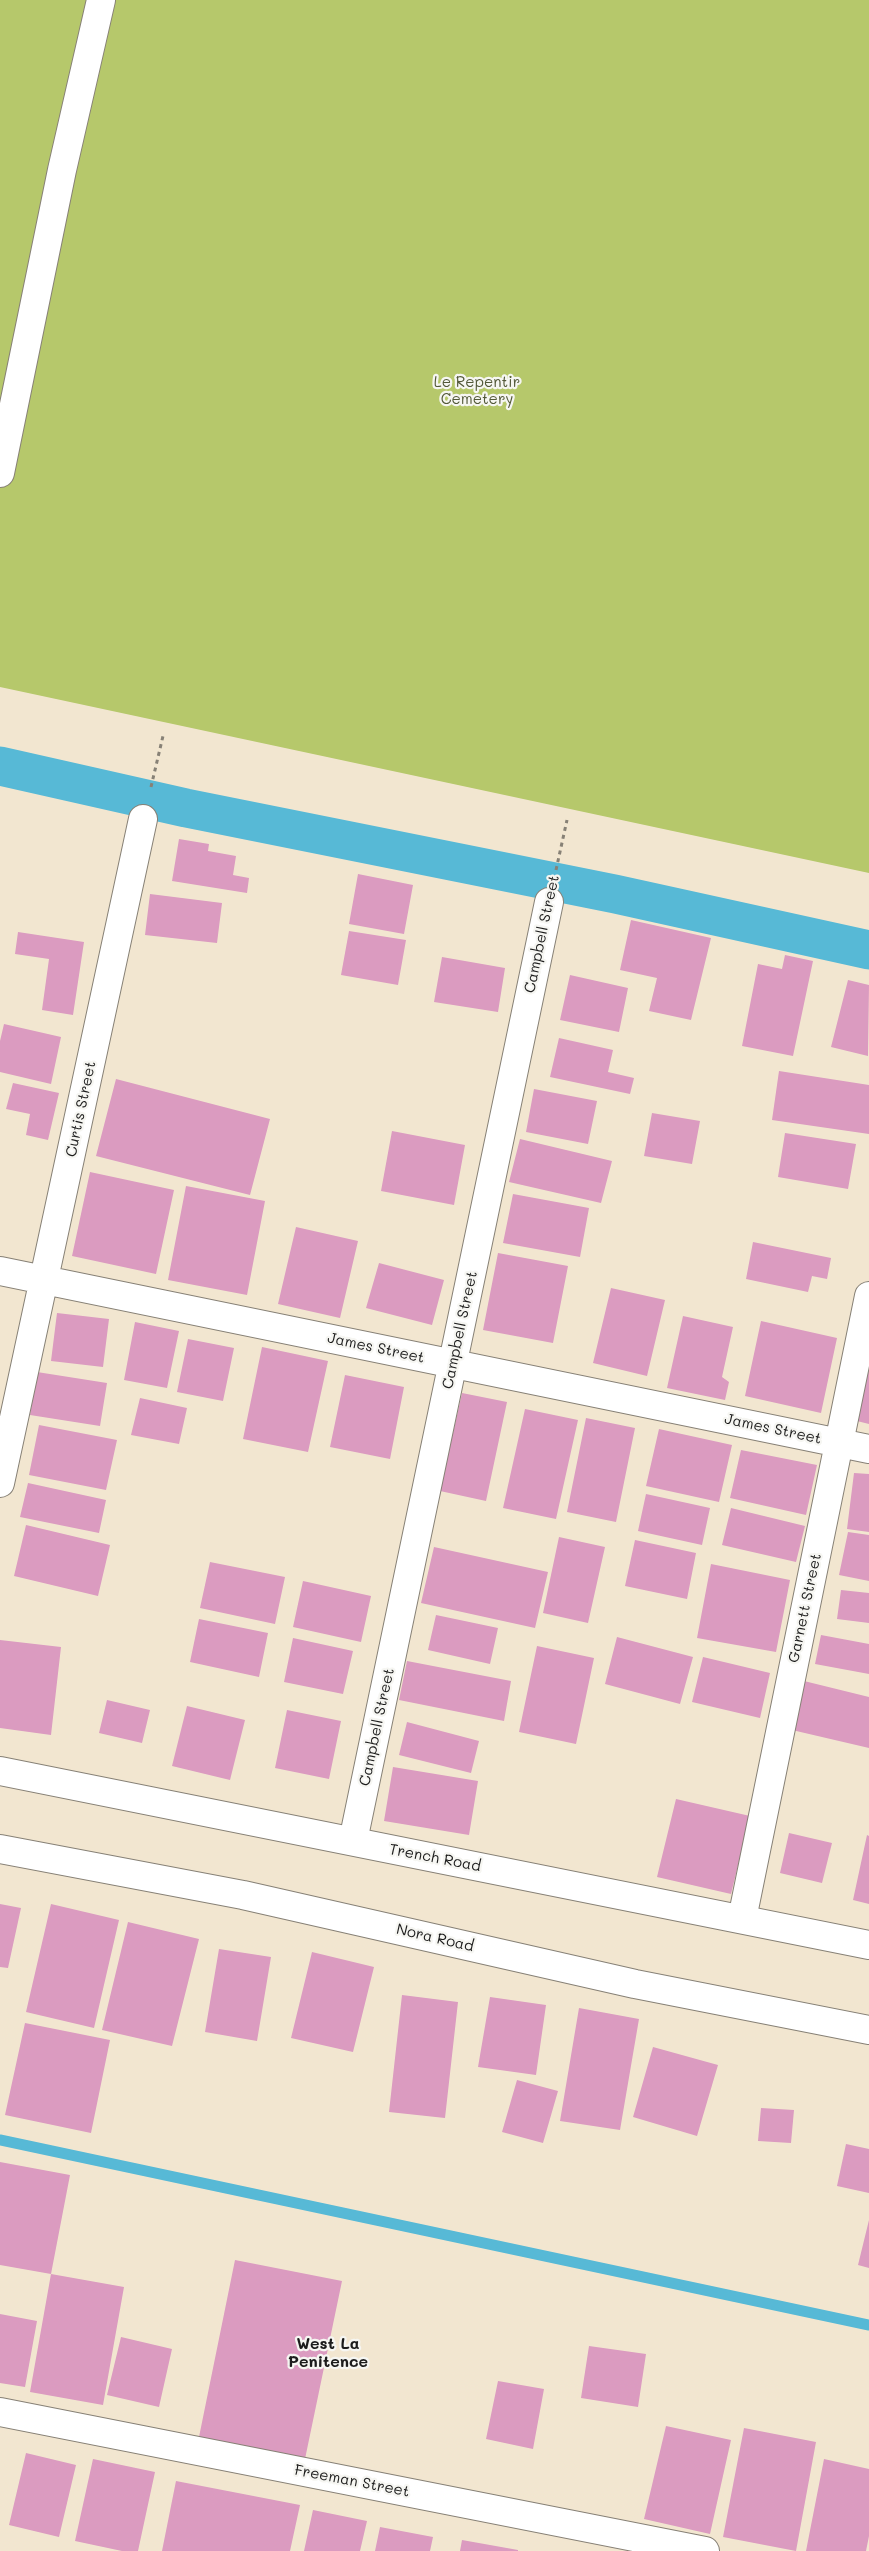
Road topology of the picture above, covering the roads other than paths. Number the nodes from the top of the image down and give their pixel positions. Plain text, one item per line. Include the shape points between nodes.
1 (101, 0) edge
2 (0, 473) edge
3 (143, 819) road end
4 (548, 902) road end
5 (0, 1271) edge
6 (44, 1280) junction
7 (869, 1296) edge
8 (453, 1364) junction
9 (839, 1443) junction
10 (869, 1449) edge
11 (0, 1483) edge
12 (0, 1771) edge
13 (354, 1841) junction
14 (0, 1849) edge
15 (742, 1919) junction
16 (869, 1945) edge
17 (869, 2030) edge
18 (0, 2412) edge
19 (705, 2551) edge

1 - 2 street via 62,170
3 - 6 street, Curtis Street
4 - 8 street, Campbell Street
5 - 6 street, James Street
6 - 8 street, James Street
6 - 11 street, Curtis Street
7 - 9 street, Garnett Street
8 - 9 street, James Street
8 - 13 street, Campbell Street
9 - 10 street, James Street
9 - 15 street, Garnett Street
12 - 13 street, Trench Road
13 - 15 street, Trench Road
14 - 17 street, Nora Road via 243,1895 635,1984
15 - 16 street, Trench Road
18 - 19 street, Freeman Street

